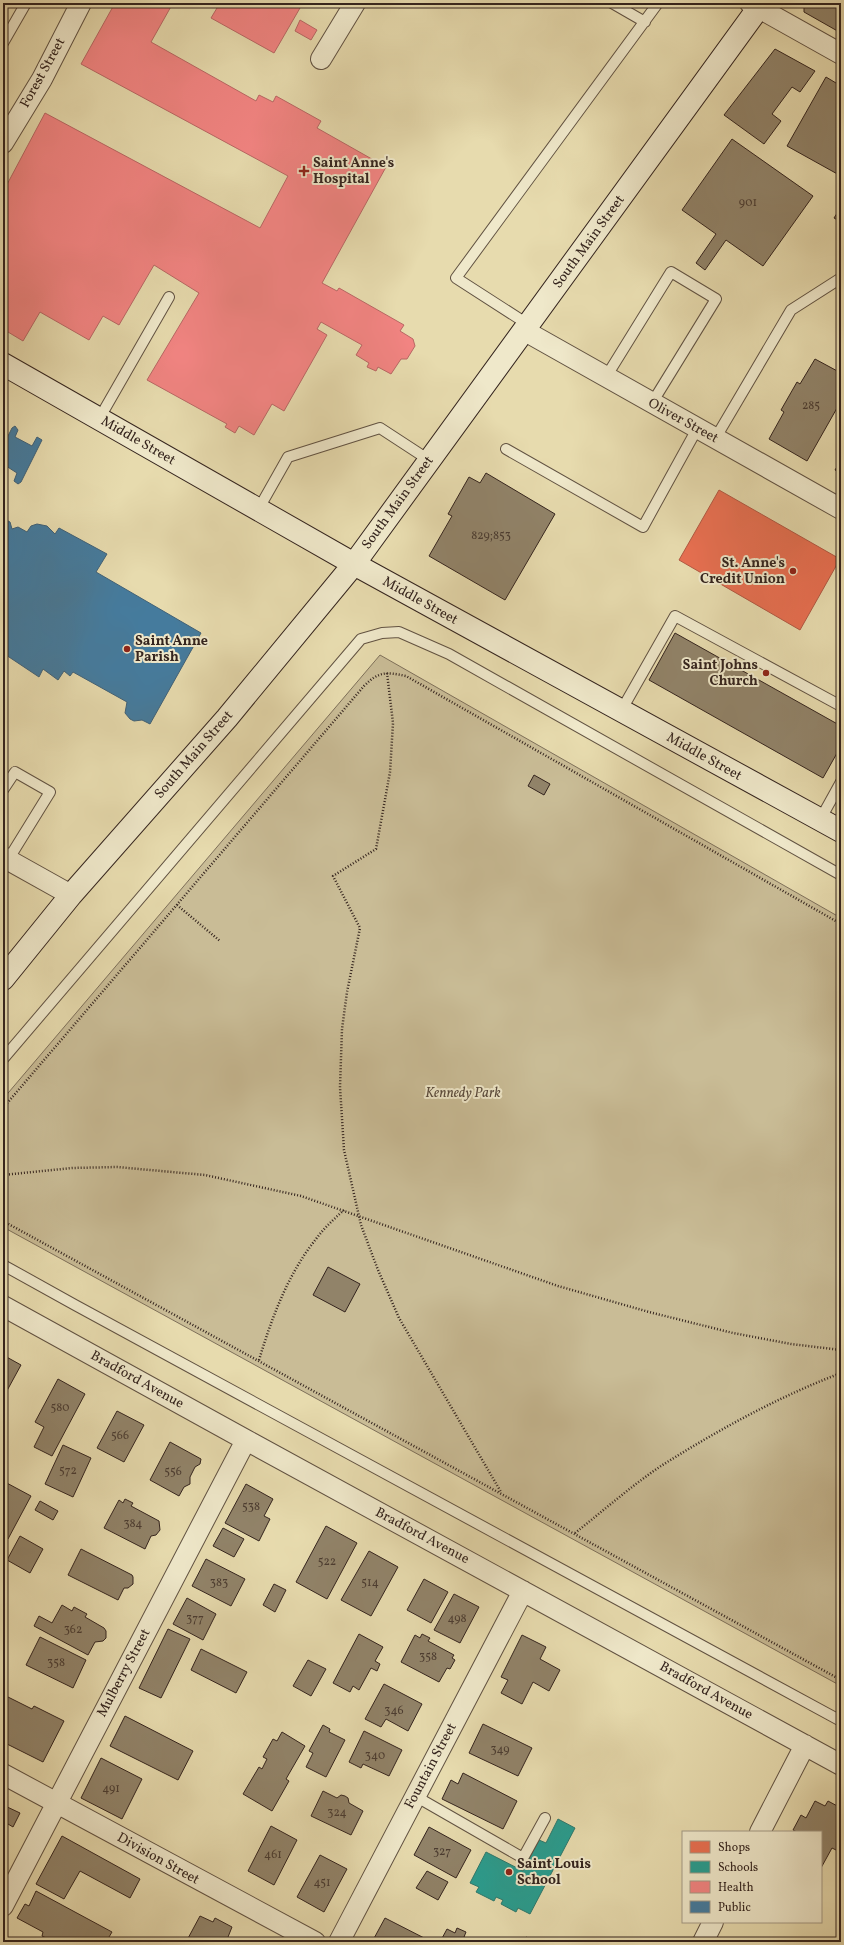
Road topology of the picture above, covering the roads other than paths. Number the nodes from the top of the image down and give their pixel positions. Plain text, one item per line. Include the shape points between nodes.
1 (26, 3) edge
2 (81, 3) edge
3 (355, 3) edge
4 (612, 3) edge
5 (658, 3) edge
6 (757, 4) edge
7 (645, 22) junction
8 (3, 43) edge
9 (841, 54) edge
10 (321, 59) dead end
11 (3, 143) edge
12 (841, 278) edge
13 (169, 297) dead end
14 (527, 328) junction
15 (3, 364) edge
16 (606, 377) junction
17 (652, 403) junction
18 (99, 419) junction
19 (697, 428) junction
20 (715, 439) junction
21 (506, 449) dead end
22 (429, 460) junction
23 (841, 509) edge
24 (258, 510) junction
25 (354, 564) junction
26 (841, 706) edge
27 (621, 711) junction
28 (841, 782) edge
29 (3, 790) edge
30 (820, 820) junction
31 (841, 832) edge
32 (6, 859) edge
33 (841, 875) edge
34 (71, 895) junction
35 (3, 979) edge
36 (3, 1059) edge
37 (3, 1265) edge
38 (3, 1306) edge
39 (246, 1440) junction
40 (523, 1590) junction
41 (841, 1720) edge
42 (805, 1745) junction
43 (841, 1765) edge
44 (3, 1774) edge
45 (415, 1796) junction
46 (56, 1803) junction
47 (545, 1818) dead end
48 (761, 1831) edge
49 (3, 1906) edge
50 (712, 1923) edge
51 (315, 1942) edge
52 (339, 1942) edge
53 (703, 1942) edge

1 - 8 lane
2 - 11 street, Forest Street via 42,78
3 - 10 street
4 - 7 lane
5 - 7 lane
6 - 9 street
6 - 14 main road, South Main Street
7 - 14 lane via 456,278
12 - 20 lane via 791,310
13 - 18 lane
14 - 16 street, Oliver Street
14 - 22 main road, South Main Street
15 - 18 main road, Middle Street
16 - 17 street, Oliver Street
16 - 17 lane via 671,272 716,300
17 - 19 street, Oliver Street
18 - 24 main road, Middle Street
19 - 20 street, Oliver Street
19 - 21 lane via 643,527
20 - 23 street, Oliver Street
22 - 24 lane via 380,428 288,457
22 - 25 main road, South Main Street
24 - 25 main road, Middle Street
25 - 27 main road, Middle Street
25 - 34 main road, South Main Street via 227,718
26 - 27 lane via 675,616
27 - 30 main road, Middle Street
28 - 30 lane
29 - 32 lane via 15,772 50,792
30 - 31 main road, Middle Street
32 - 34 street
33 - 36 lane via 448,654 399,632 382,633 361,639
34 - 35 main road, South Main Street
37 - 41 lane
38 - 39 street, Bradford Avenue
39 - 40 street, Bradford Avenue
39 - 46 street, Mulberry Street
40 - 42 street, Bradford Avenue
40 - 45 street, Fountain Street
42 - 43 street, Bradford Avenue
42 - 48 street
44 - 46 street, Division Street
45 - 47 lane via 523,1858
45 - 52 street, Fountain Street
46 - 49 street, Mulberry Street
46 - 51 street, Division Street
50 - 53 street

